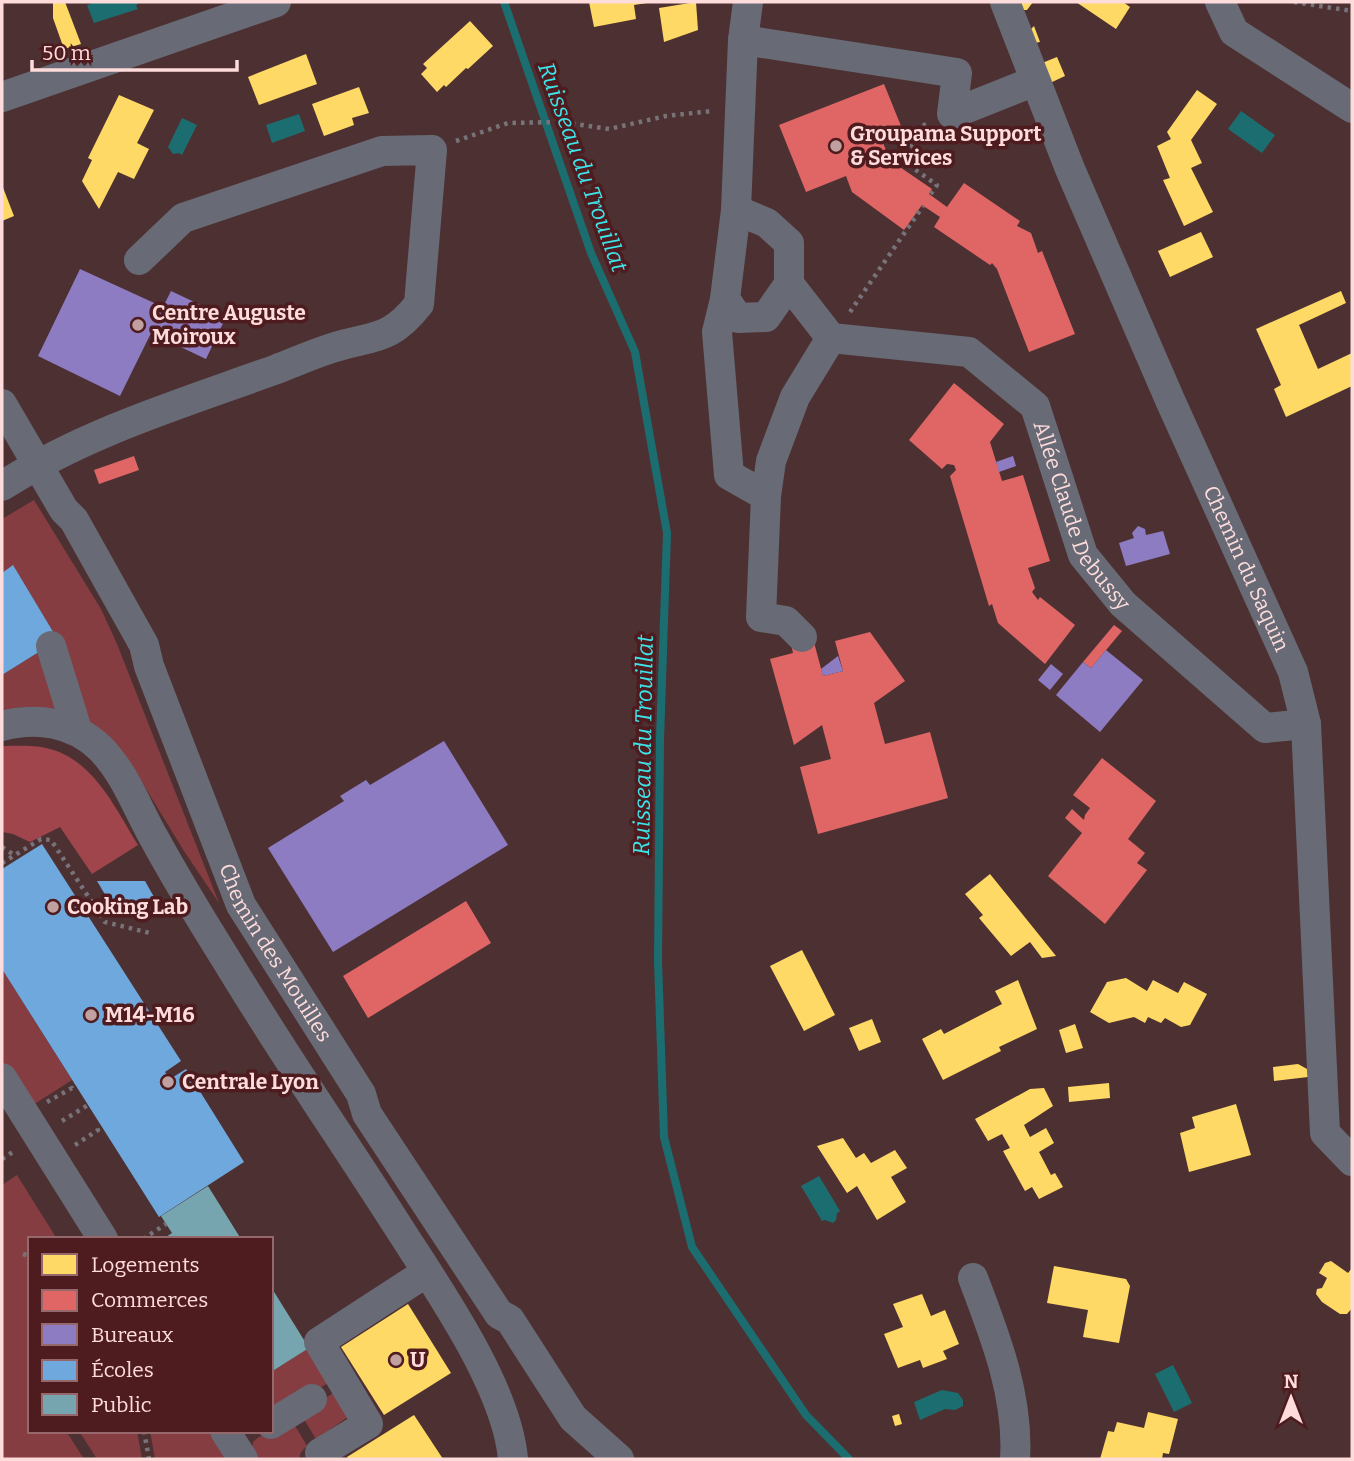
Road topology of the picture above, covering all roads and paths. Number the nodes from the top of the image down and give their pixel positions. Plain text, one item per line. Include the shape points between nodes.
1 (276, 2) edge
2 (748, 2) edge
3 (1005, 2) edge
4 (1220, 2) edge
5 (1294, 2) edge
6 (1352, 11) edge
7 (743, 40) junction
8 (1035, 81) junction
9 (2, 97) edge
10 (740, 107) junction
11 (1352, 108) edge
12 (952, 114) junction
13 (432, 150) junction
14 (930, 195) dead end
15 (923, 205) dead end
16 (736, 210) junction
17 (139, 260) dead end
18 (789, 284) junction
19 (725, 299) junction
20 (831, 338) junction
21 (2, 404) edge
22 (37, 464) junction
23 (2, 486) edge
24 (766, 496) junction
25 (802, 637) dead end
26 (51, 646) dead end
27 (1306, 724) junction
28 (2, 726) edge
29 (77, 730) junction
30 (2, 847) edge
31 (14, 855) junction
32 (2, 863) edge
33 (150, 933) dead end
34 (264, 941) junction
35 (228, 963) junction
36 (2, 1077) edge
37 (2, 1117) edge
38 (38, 1136) junction
39 (1352, 1161) edge
40 (166, 1224) dead end
41 (102, 1237) edge
42 (146, 1237) edge
43 (23, 1254) dead end
44 (28, 1255) edge
45 (427, 1272) junction
46 (973, 1278) dead end
47 (312, 1399) dead end
48 (273, 1423) edge
49 (144, 1433) edge
50 (149, 1459) edge
51 (324, 1459) edge
52 (513, 1459) edge
53 (619, 1459) edge
54 (1014, 1459) edge

1 - 9 street
2 - 7 street
3 - 8 street, Chemin du Saquin
4 - 11 street via 1234,32
5 - 6 path
7 - 10 street
7 - 12 street via 957,73
8 - 12 street
8 - 27 street, Chemin du Saquin via 1170,400 1293,672
10 - 13 path via 609,129 561,122 508,123
10 - 16 street
12 - 14 path via 922,126 903,161 937,186
13 - 17 street via 382,151 183,218
13 - 22 street via 419,304 405,321 385,335 332,348 121,426
15 - 20 path
16 - 18 street via 767,223 789,243
16 - 19 street
18 - 19 street via 766,317 738,318
18 - 20 street
19 - 24 street via 717,332 729,475
20 - 24 street via 795,397 771,461
20 - 27 street, Allée Claude Debussy via 969,352 1035,406 1083,555 1123,604 1265,728
21 - 22 street, Chemin des Mouilles
22 - 23 street
22 - 34 street, Chemin des Mouilles via 144,645 232,887
24 - 25 street via 761,617 786,621
26 - 29 street
27 - 39 street, Chemin du Saquin via 1325,1133
28 - 29 street via 39,722
29 - 35 street via 100,748 118,771
30 - 31 path
31 - 32 path
31 - 33 path via 41,839 51,840 105,922
34 - 35 street
34 - 53 street, Chemin des Mouilles via 361,1094 368,1114 499,1314 510,1320 573,1418
35 - 45 street
36 - 38 street
37 - 38 street
38 - 41 street
40 - 42 path
43 - 44 path
45 - 51 street via 318,1342 368,1424 320,1453
45 - 52 street via 493,1389
46 - 54 street via 1002,1357 1016,1437
47 - 48 street
49 - 50 path

